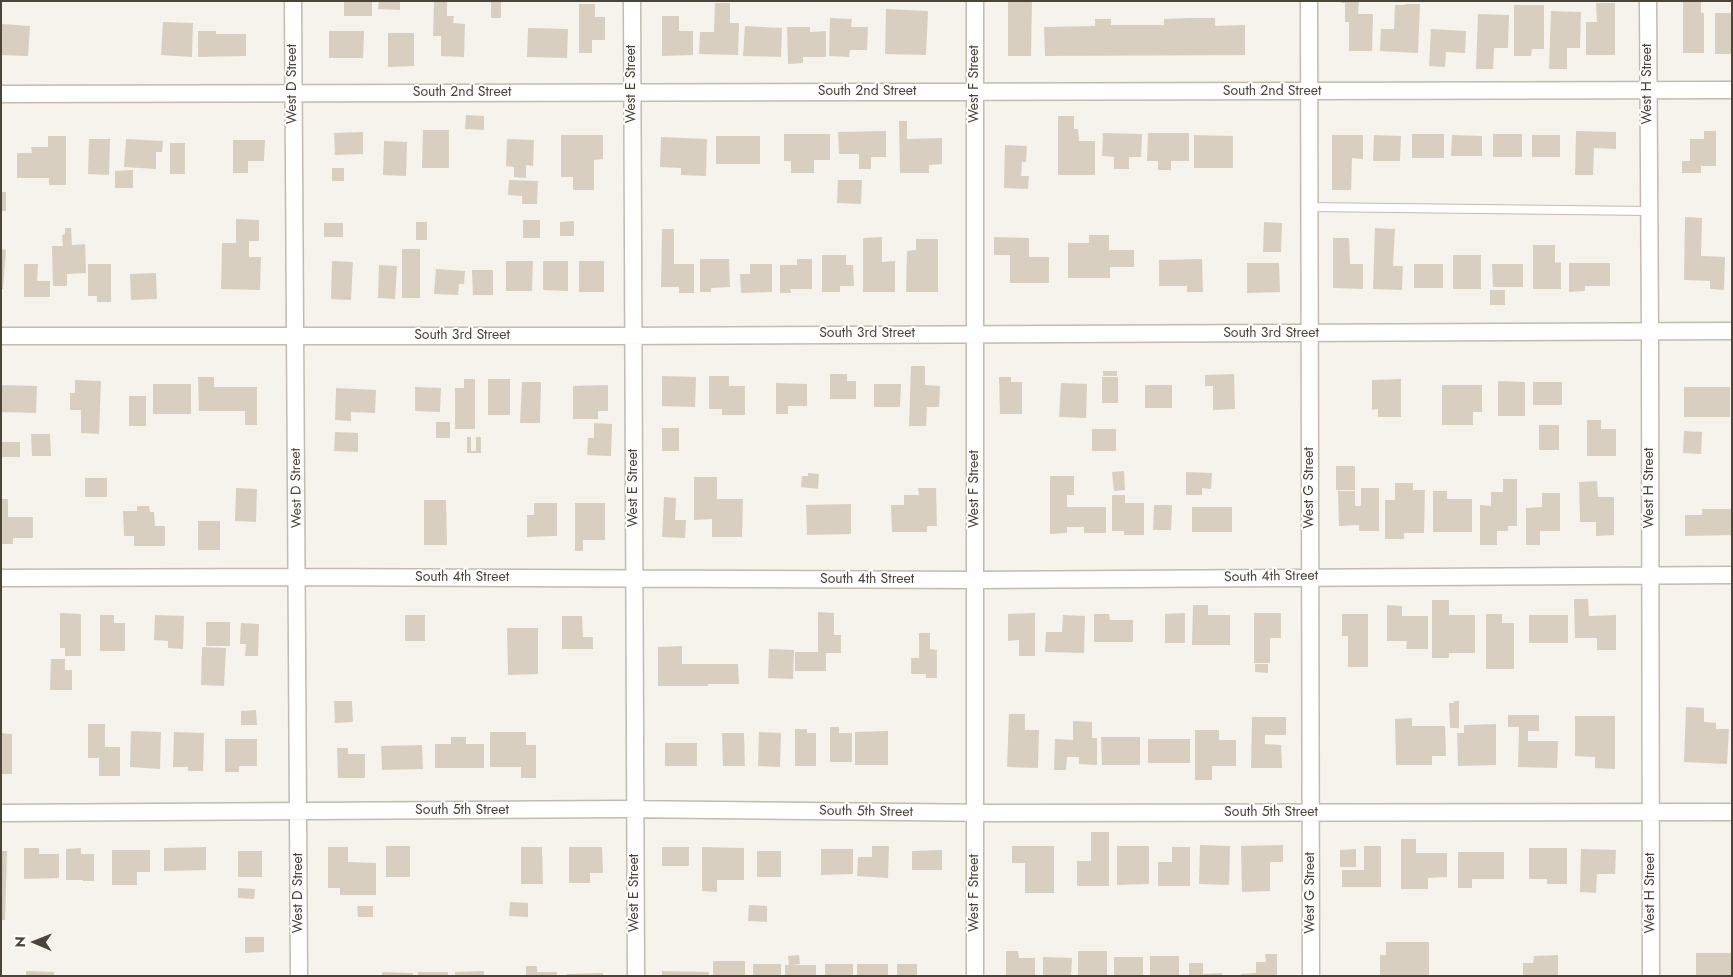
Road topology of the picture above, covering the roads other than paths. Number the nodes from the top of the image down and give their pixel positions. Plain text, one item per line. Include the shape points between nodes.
1 (292, 1) edge
2 (632, 1) edge
3 (975, 1) edge
4 (1309, 1) edge
5 (1648, 1) edge
6 (1648, 90) junction
7 (1732, 90) edge
8 (632, 92) junction
9 (975, 92) junction
10 (1309, 92) junction
11 (293, 93) junction
12 (1, 94) edge
13 (1309, 208) junction
14 (1649, 211) junction
15 (1732, 331) edge
16 (1650, 332) junction
17 (975, 334) junction
18 (1310, 334) junction
19 (1, 336) edge
20 (295, 336) junction
21 (633, 336) junction
22 (1651, 575) junction
23 (1732, 575) edge
24 (298, 577) junction
25 (1310, 577) junction
26 (1, 578) edge
27 (634, 579) junction
28 (975, 580) junction
29 (635, 809) junction
30 (299, 812) junction
31 (975, 812) junction
32 (1651, 812) junction
33 (1732, 812) edge
34 (1, 813) edge
35 (1311, 813) junction
36 (299, 976) edge
37 (636, 976) edge
38 (975, 976) edge
39 (1311, 976) edge
40 (1651, 976) edge

1 - 11 street, West D Street
2 - 8 street, West E Street
3 - 9 street, West F Street
4 - 10 street, West G Street
5 - 6 street, West H Street
6 - 7 street, South 2nd Street
6 - 10 street, South 2nd Street
6 - 14 street, West H Street
8 - 9 street, South 2nd Street
8 - 11 street, South 2nd Street
8 - 21 street, West E Street
9 - 10 street, South 2nd Street
9 - 17 street, West F Street
10 - 13 street, West G Street
11 - 12 street, South 2nd Street
11 - 20 street, West D Street
13 - 14 lane
13 - 18 street, West G Street
14 - 16 street, West H Street
15 - 16 street, South 3rd Street
16 - 18 street, South 3rd Street
16 - 22 street, West H Street
17 - 18 street, South 3rd Street
17 - 21 street, South 3rd Street
17 - 28 street, West F Street
18 - 25 street, West G Street
19 - 20 street, South 3rd Street
20 - 21 street, South 3rd Street
20 - 24 street, West D Street
21 - 27 street, West E Street
22 - 23 street, South 4th Street
22 - 25 street, South 4th Street
22 - 32 street, West H Street
24 - 26 street, South 4th Street
24 - 27 street, South 4th Street
24 - 30 street, West D Street
25 - 28 street, South 4th Street
25 - 35 street, West G Street
27 - 28 street, South 4th Street
27 - 29 street, West E Street
28 - 31 street, West F Street
29 - 30 street, South 5th Street
29 - 31 street, South 5th Street
29 - 37 street, West E Street
30 - 34 street, South 5th Street
30 - 36 street, West D Street
31 - 35 street, South 5th Street
31 - 38 street, West F Street
32 - 33 street, South 5th Street
32 - 35 street, South 5th Street
32 - 40 street, West H Street
35 - 39 street, West G Street

